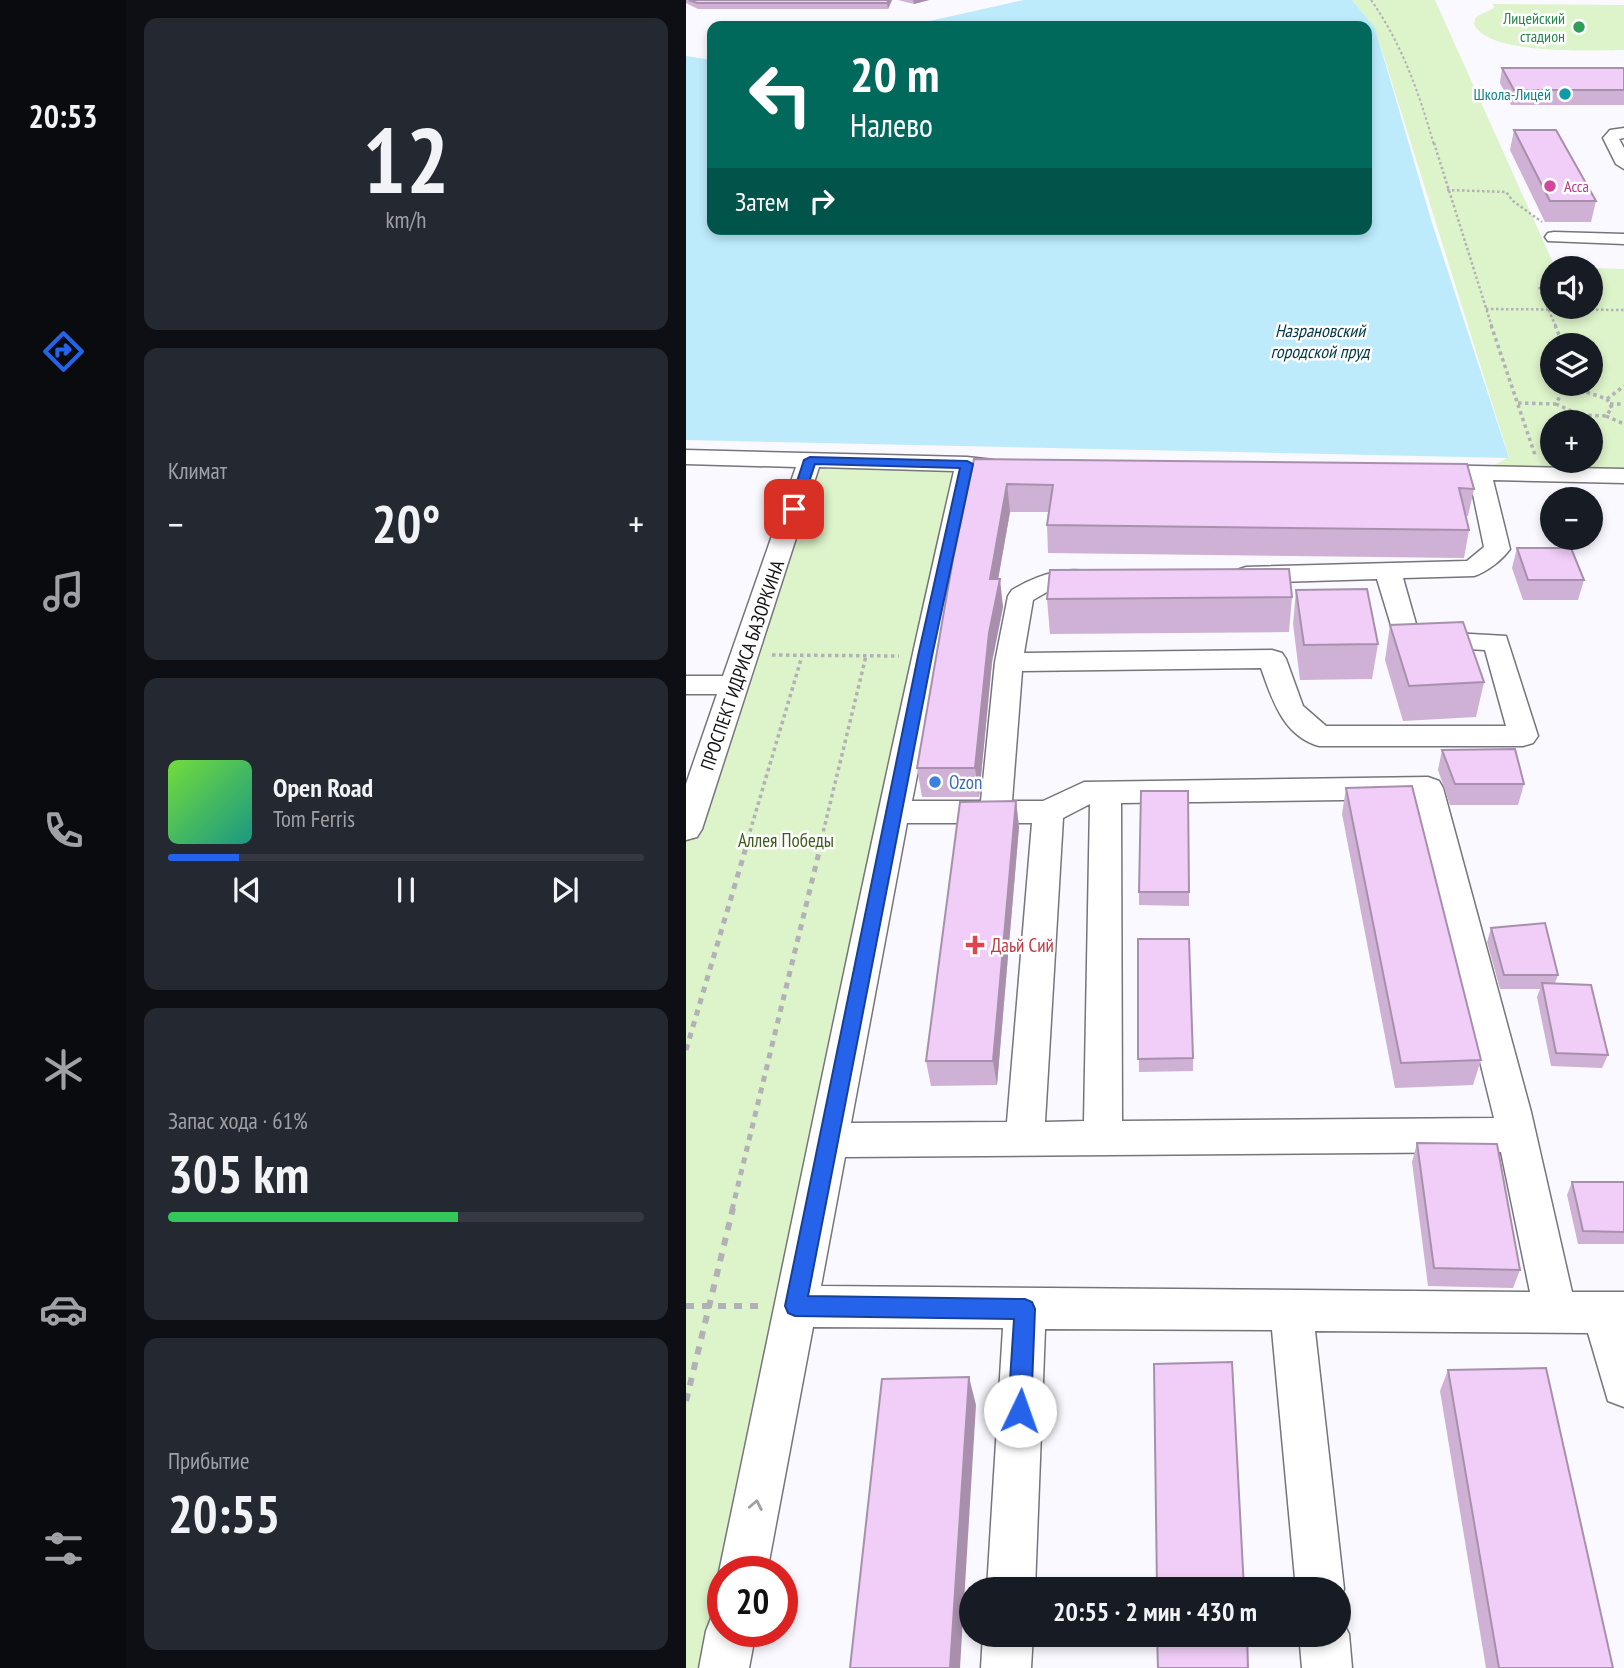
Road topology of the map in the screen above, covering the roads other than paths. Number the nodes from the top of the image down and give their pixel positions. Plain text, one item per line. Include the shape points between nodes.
1 (1624, 132) edge
2 (1624, 164) edge
3 (1554, 237) road end
4 (1624, 239) edge
5 (686, 457) edge
6 (810, 460) junction
7 (967, 464) junction
8 (1009, 465) edge
9 (1397, 472) edge
10 (1480, 474) junction
11 (1624, 476) edge
12 (1388, 571) junction
13 (1224, 575) edge
14 (1116, 578) edge
15 (1009, 662) junction
16 (686, 685) edge
17 (734, 685) junction
18 (1106, 792) junction
19 (996, 811) junction
20 (893, 812) junction
21 (1048, 813) junction
22 (686, 829) edge
23 (1517, 1135) junction
24 (1025, 1138) junction
25 (1103, 1138) junction
26 (828, 1140) junction
27 (795, 1306) junction
28 (1025, 1309) junction
29 (1292, 1312) junction
30 (1614, 1313) edge
31 (1556, 1314) junction
32 (1624, 1385) edge
33 (746, 1556) edge
34 (1011, 1577) edge
35 (1319, 1577) edge
36 (728, 1647) edge
37 (1007, 1647) edge
38 (1326, 1647) edge
39 (724, 1668) edge
40 (1006, 1668) edge
41 (1328, 1668) edge

1 - 2 street via 1611,138
3 - 4 street
5 - 6 street
6 - 7 street
6 - 17 street, ПРОСПЕКТ ИДРИСА БАЗОРКИНА
7 - 8 street
7 - 20 street
9 - 10 street
10 - 11 street
10 - 12 street via 1497,548 1474,568
12 - 13 street
12 - 15 street via 1407,639 1496,642 1523,736 1319,736 1290,710 1272,659
14 - 15 street via 1048,580 1021,596
15 - 19 street
16 - 17 street
17 - 22 street, ПРОСПЕКТ ИДРИСА БАЗОРКИНА
18 - 21 street via 1084,793
18 - 23 street via 1428,788
18 - 25 street
19 - 20 street
19 - 21 street
20 - 26 street
21 - 24 street
23 - 25 street
23 - 31 street
24 - 25 street
24 - 26 street
26 - 27 street
27 - 28 street
33 -> 27 street
28 - 29 street
28 - 34 street
29 - 31 street
29 - 35 street
30 - 31 street
30 - 32 street
36 - 39 street
37 - 40 street
38 - 41 street

